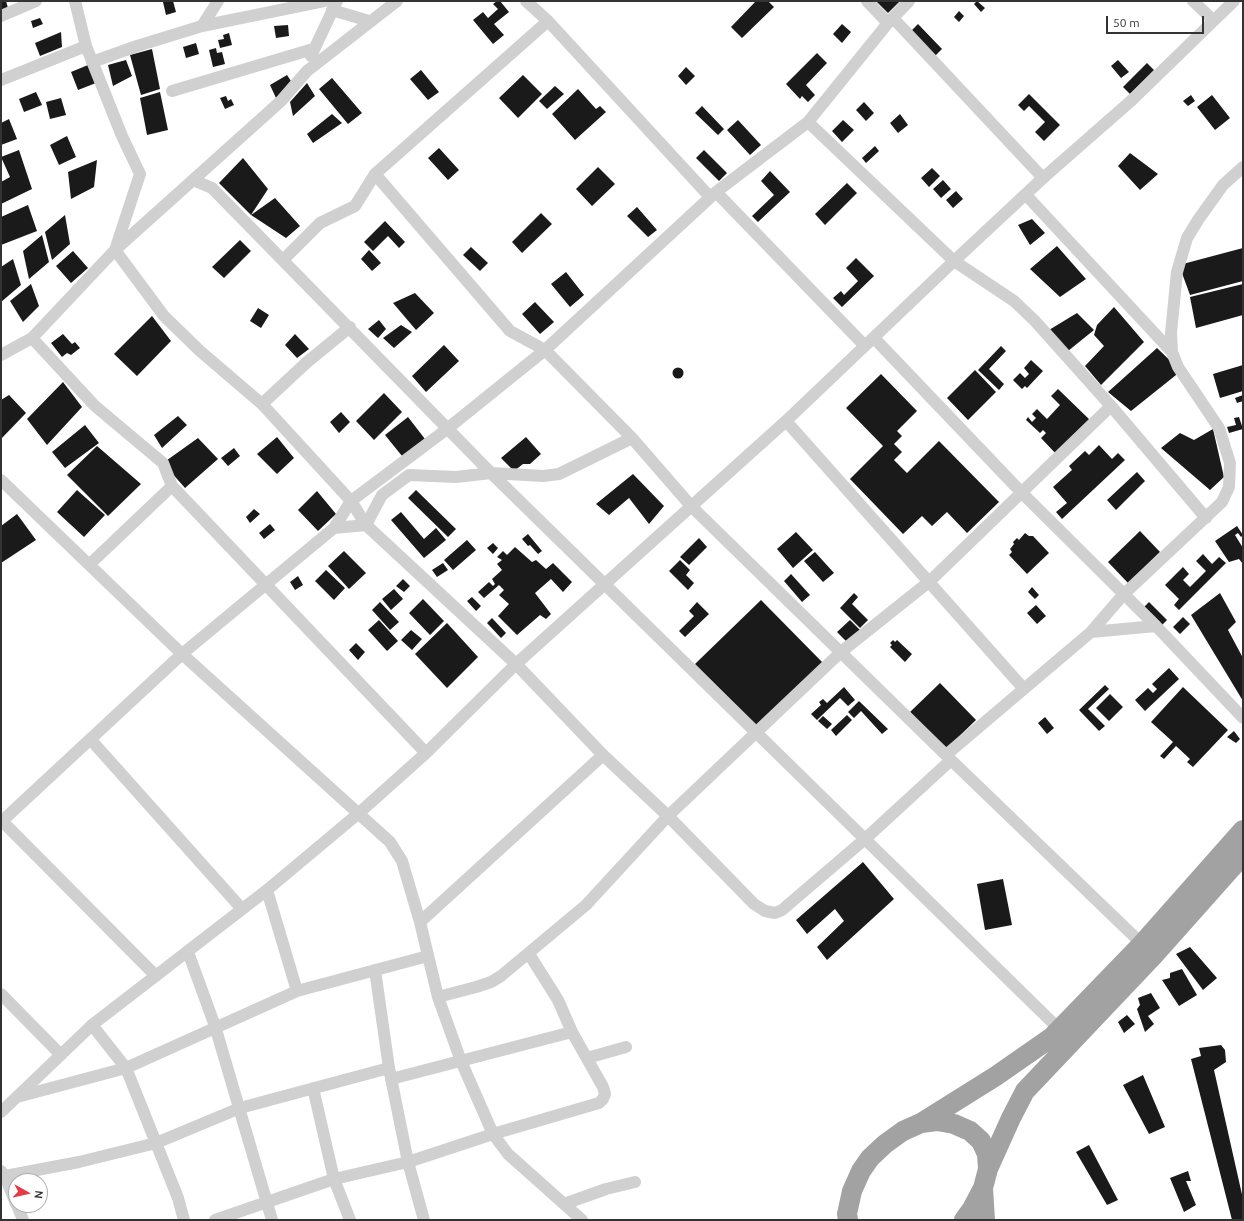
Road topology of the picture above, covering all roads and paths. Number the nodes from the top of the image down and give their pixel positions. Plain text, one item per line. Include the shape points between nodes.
1 (36, 1) edge
2 (74, 1) edge
3 (218, 1) edge
4 (324, 1) edge
5 (397, 1) edge
6 (526, 1) edge
7 (867, 1) edge
8 (909, 1) edge
9 (1193, 1) edge
10 (1234, 1) edge
11 (334, 6) edge
12 (1, 16) edge
13 (891, 20) junction
14 (1213, 20) junction
15 (548, 21) junction
16 (369, 22) junction
17 (202, 26) junction
18 (86, 46) junction
19 (313, 49) junction
20 (92, 62) junction
21 (307, 71) junction
22 (1, 80) edge
23 (172, 91) dead end
24 (808, 122) junction
25 (207, 167) junction
26 (1243, 167) edge
27 (375, 174) junction
28 (1043, 178) junction
29 (193, 180) junction
30 (212, 188) junction
31 (713, 194) junction
32 (1026, 195) junction
33 (115, 250) junction
34 (283, 260) junction
35 (954, 261) junction
36 (350, 327) junction
37 (32, 338) junction
38 (874, 338) junction
39 (865, 346) junction
40 (545, 350) junction
41 (1172, 352) junction
42 (1, 355) edge
43 (262, 404) junction
44 (1111, 406) junction
45 (786, 421) junction
46 (447, 429) junction
47 (632, 438) junction
48 (491, 473) junction
49 (1, 480) edge
50 (172, 486) junction
51 (1022, 492) junction
52 (352, 501) junction
53 (691, 506) junction
54 (1206, 518) junction
55 (366, 525) junction
56 (334, 528) junction
57 (90, 564) junction
58 (930, 581) junction
59 (606, 584) junction
60 (265, 586) junction
61 (1123, 595) junction
62 (1156, 626) junction
63 (1092, 632) junction
64 (841, 652) junction
65 (182, 654) junction
66 (516, 664) junction
67 (1024, 689) junction
68 (1243, 718) edge
69 (757, 733) junction
70 (91, 740) junction
71 (426, 753) junction
72 (603, 755) junction
73 (948, 758) junction
74 (359, 813) junction
75 (668, 816) junction
76 (1, 821) edge
77 (1243, 830) edge
78 (865, 839) junction
79 (1243, 855) edge
80 (267, 890) junction
81 (242, 909) junction
82 (420, 922) junction
83 (1142, 944) junction
84 (188, 952) junction
85 (529, 954) junction
86 (428, 956) junction
87 (375, 970) junction
88 (156, 976) junction
89 (297, 991) junction
90 (1, 994) edge
91 (438, 997) junction
92 (92, 1025) junction
93 (215, 1026) junction
94 (1060, 1030) junction
95 (572, 1032) junction
96 (626, 1047) dead end
97 (61, 1055) junction
98 (587, 1058) junction
99 (461, 1061) junction
100 (126, 1068) junction
101 (390, 1073) junction
102 (313, 1088) junction
103 (16, 1097) junction
104 (240, 1108) junction
105 (1, 1112) edge
106 (921, 1123) junction
107 (493, 1134) junction
108 (156, 1143) junction
109 (408, 1162) junction
110 (3, 1174) edge
111 (986, 1178) junction
112 (334, 1179) junction
113 (635, 1182) dead end
114 (8, 1186) edge
115 (852, 1191) junction
116 (268, 1203) junction
117 (564, 1204) junction
118 (184, 1220) edge
119 (214, 1220) edge
120 (272, 1220) edge
121 (350, 1220) edge
122 (424, 1220) edge
123 (582, 1220) edge
124 (833, 1220) edge
125 (848, 1220) edge
126 (964, 1220) edge
127 (985, 1220) edge

1 - 12 street
2 - 18 street
3 - 17 street
4 - 17 street
5 - 16 street
6 - 15 street
7 - 13 street
8 - 13 street
9 - 14 street
10 - 14 street
11 - 16 street
11 - 19 street
13 - 24 street
13 - 28 street
14 - 28 street via 1132,100
15 - 27 street
15 - 31 street
16 - 21 street
17 - 20 street
18 - 20 street
18 - 22 street
19 - 21 street
19 - 23 street
20 - 33 street via 140,174
21 - 25 street via 281,101
24 - 31 street
24 - 35 street
25 - 29 street
25 - 30 street
26 - 41 street via 1223,185 1187,238 1177,272 1171,333
27 - 34 street via 355,206 320,223
27 - 40 street via 510,331
28 - 32 street
29 - 30 street
29 - 33 street
30 - 34 street
31 - 39 street
31 - 40 street
32 - 35 street
32 - 41 street
33 - 37 street
33 - 43 street via 164,316
34 - 36 street
35 - 38 street
35 - 44 street via 1014,301
36 - 43 street
36 - 46 street
37 - 42 street
37 - 50 street via 95,406 163,463
38 - 39 street
38 - 51 street
39 - 45 street
40 - 46 street
40 - 47 street
41 - 54 street via 1178,367 1219,428 1230,463 1229,487 1222,502
43 - 52 street
44 - 51 street
44 - 54 street
45 - 53 street
45 - 58 street
46 - 48 street
46 - 52 street
47 - 48 street via 559,474 543,476
47 - 53 street
48 - 55 street via 456,477 409,475 382,495
48 - 59 street
49 - 57 street
50 - 57 street
50 - 60 street
51 - 58 street
51 - 61 street
52 - 55 street
52 - 56 street
53 - 59 street
53 - 64 street
54 - 61 street
55 - 56 street
55 - 66 street
56 - 60 street
57 - 65 street
58 - 64 street
58 - 67 street
59 - 66 street
59 - 69 street
60 - 65 street
60 - 71 street
61 - 62 street
61 - 63 street
62 - 63 street
62 - 68 street
63 - 67 street
64 - 69 street
64 - 73 street
65 - 70 street
65 - 74 street
66 - 71 street
66 - 72 street
67 - 73 street
69 - 75 street
69 - 78 street
70 - 76 street
70 - 81 street
71 - 74 street
72 - 75 street
72 - 82 street
73 - 78 street
73 - 83 street
74 - 80 street
74 - 82 street via 390,842 402,862
75 - 78 street via 754,904 765,911 775,913 782,910
75 - 85 street via 586,905
76 - 88 street
77 - 83 highway
78 - 94 street
79 - 111 highway via 1154,955 1025,1091
80 - 81 street
80 - 89 street
81 - 84 street
82 - 86 street
83 - 94 highway
84 - 88 street
84 - 93 street
85 - 91 street via 491,982
85 - 95 street via 558,1000
86 - 87 street
86 - 91 street
87 - 89 street
87 - 101 street
88 - 92 street
89 - 93 street
90 - 97 street
91 - 99 street
92 - 97 street
92 - 100 street
93 - 100 street
93 - 104 street
94 - 106 highway via 996,1076
95 - 98 street
95 - 99 street
96 - 98 street
97 - 103 street
98 - 107 street via 605,1094 599,1103
99 - 101 street
99 - 107 street
100 - 103 street
100 - 108 street
101 - 102 street
101 - 109 street
102 - 104 street
102 - 112 street
103 - 105 street
104 - 108 street
104 - 116 street
106 - 111 highway via 954,1124 970,1131 981,1141 987,1154
106 - 115 highway via 884,1144 861,1171
107 - 109 street
107 - 117 street via 508,1154
108 - 110 street via 79,1162
108 - 118 street
109 - 112 street
109 - 122 street
110 - 114 street
111 - 126 highway
111 - 127 highway
112 - 116 street
112 - 121 street
113 - 117 street
115 - 124 highway
115 - 125 highway
116 - 119 street
116 - 120 street
117 - 123 street

